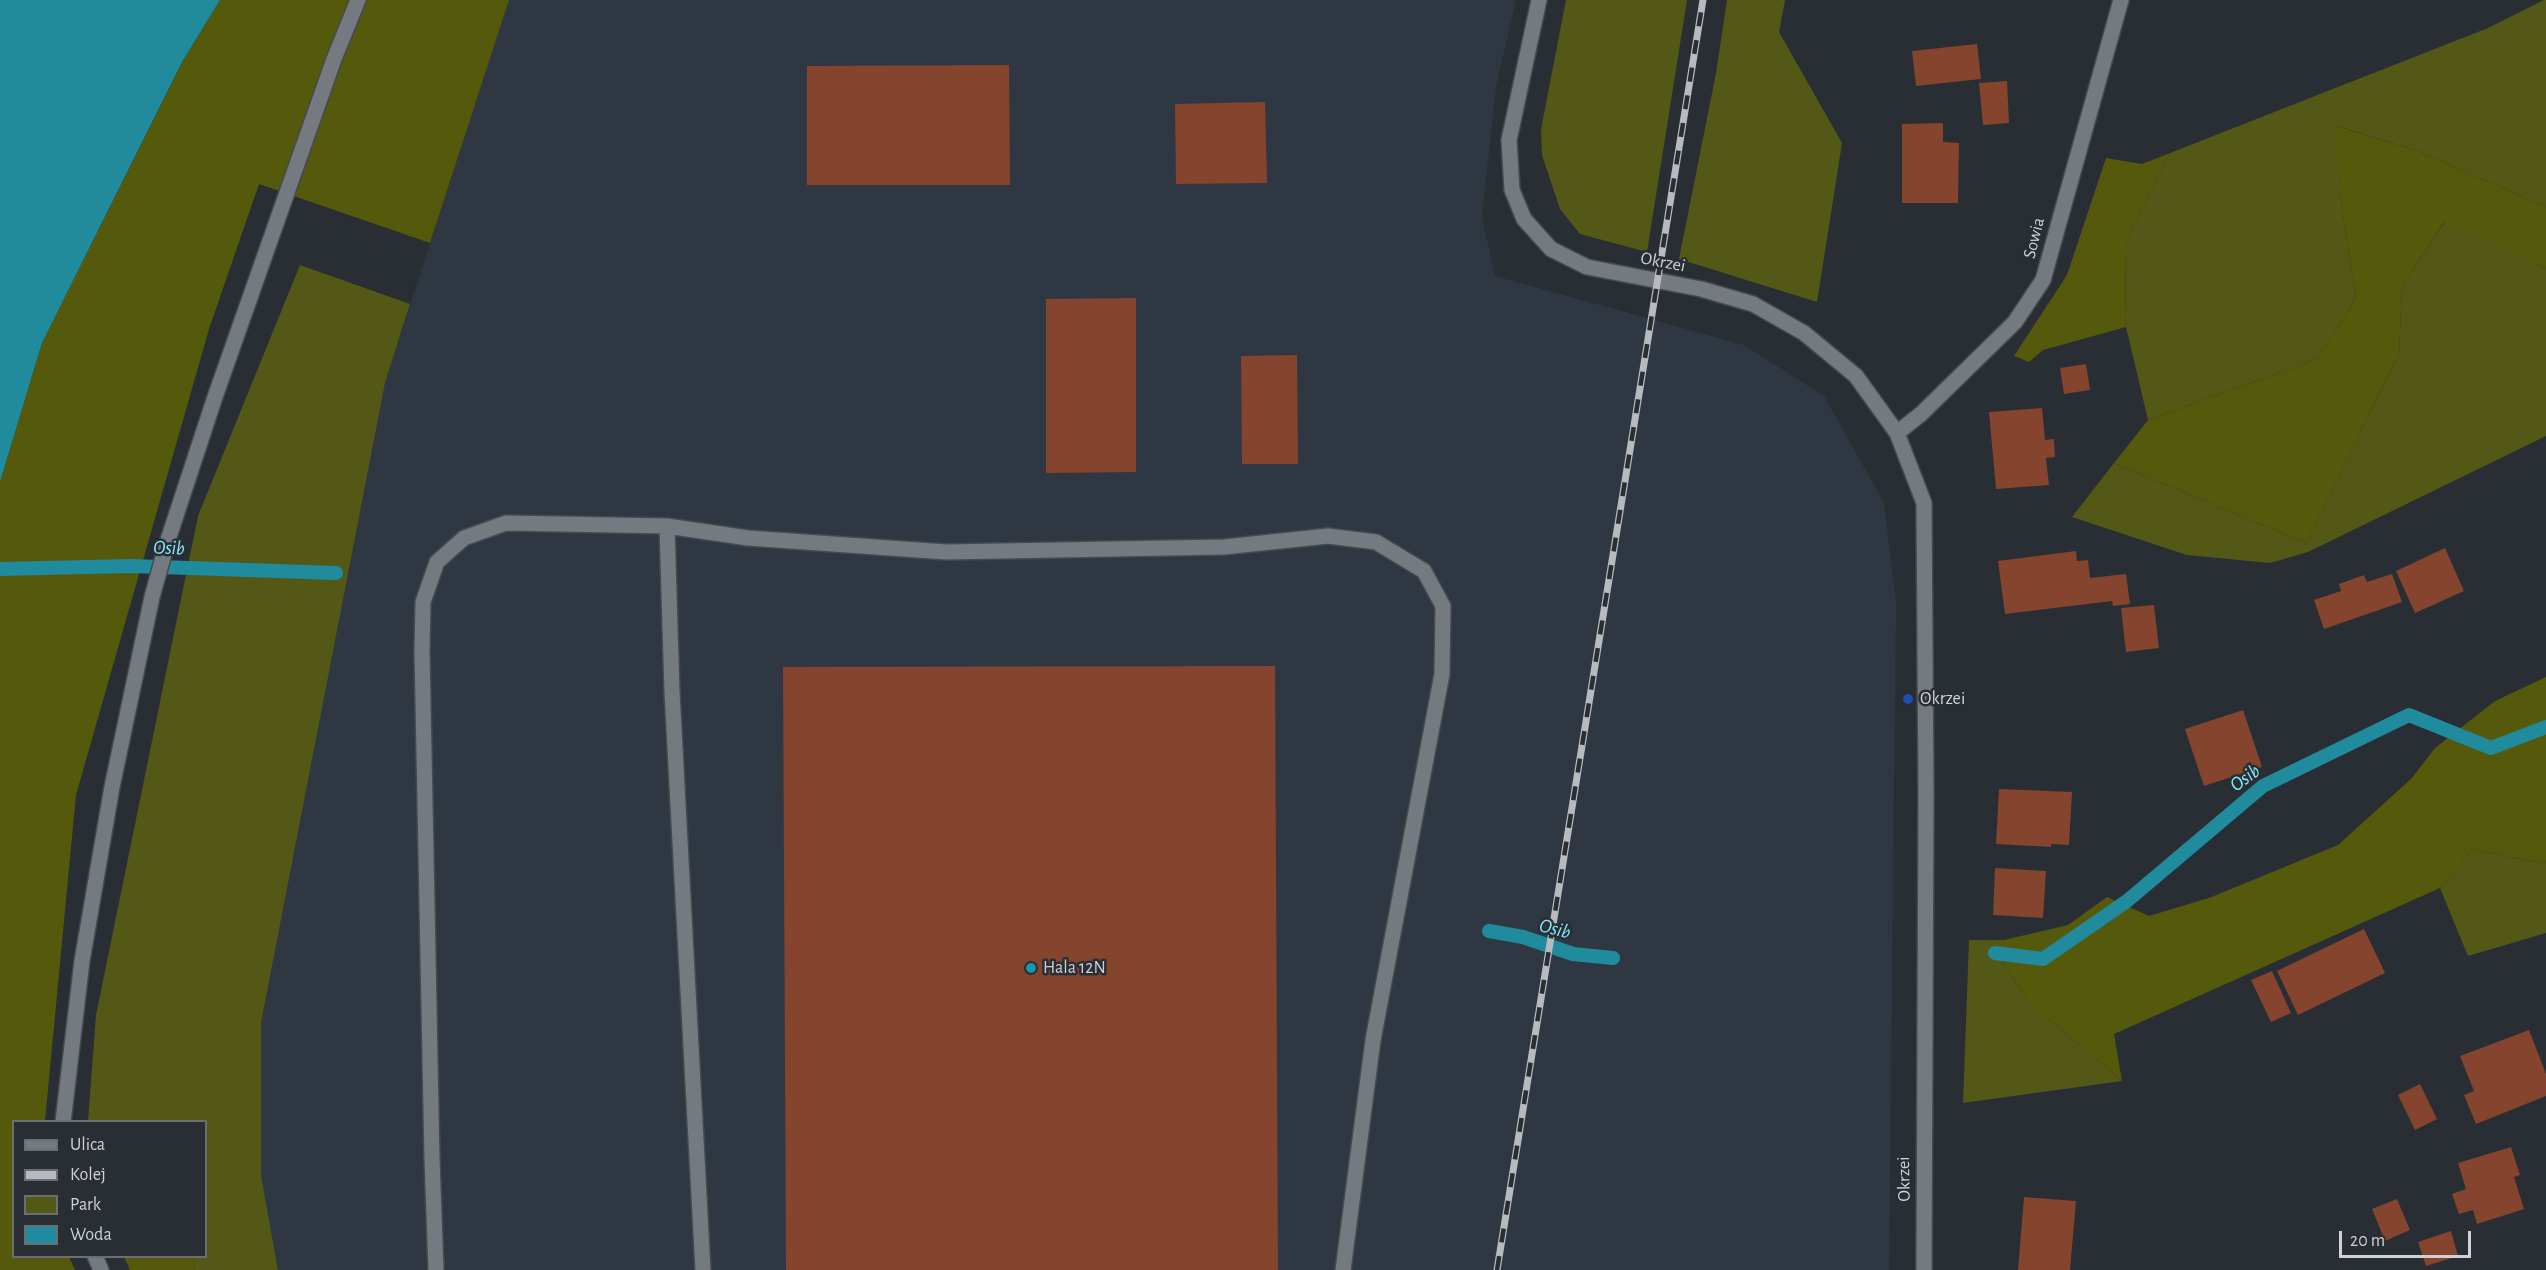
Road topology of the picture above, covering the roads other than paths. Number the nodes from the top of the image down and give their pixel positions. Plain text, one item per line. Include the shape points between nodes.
1 (358, 0) edge
2 (1539, 0) edge
3 (2121, 0) edge
4 (1897, 433) junction
5 (667, 526) junction
6 (63, 1120) edge
7 (436, 1270) edge
8 (704, 1270) edge
9 (1343, 1270) edge
10 (1924, 1270) edge

1 - 6 street via 215,397 152,597 112,787 82,961
2 - 4 street, Okrzei via 1509,140 1512,190 1524,219 1551,249 1587,267 1701,289 1752,304 1804,333 1856,376
3 - 4 street, Sowia via 2043,279 2015,322
4 - 10 street, Okrzei via 1924,503
5 - 7 street via 506,523 464,538 437,562 423,602
5 - 8 street via 672,692
5 - 9 street via 748,538 946,552 1224,547 1328,536 1376,542 1424,571 1443,606 1442,674 1373,1040

